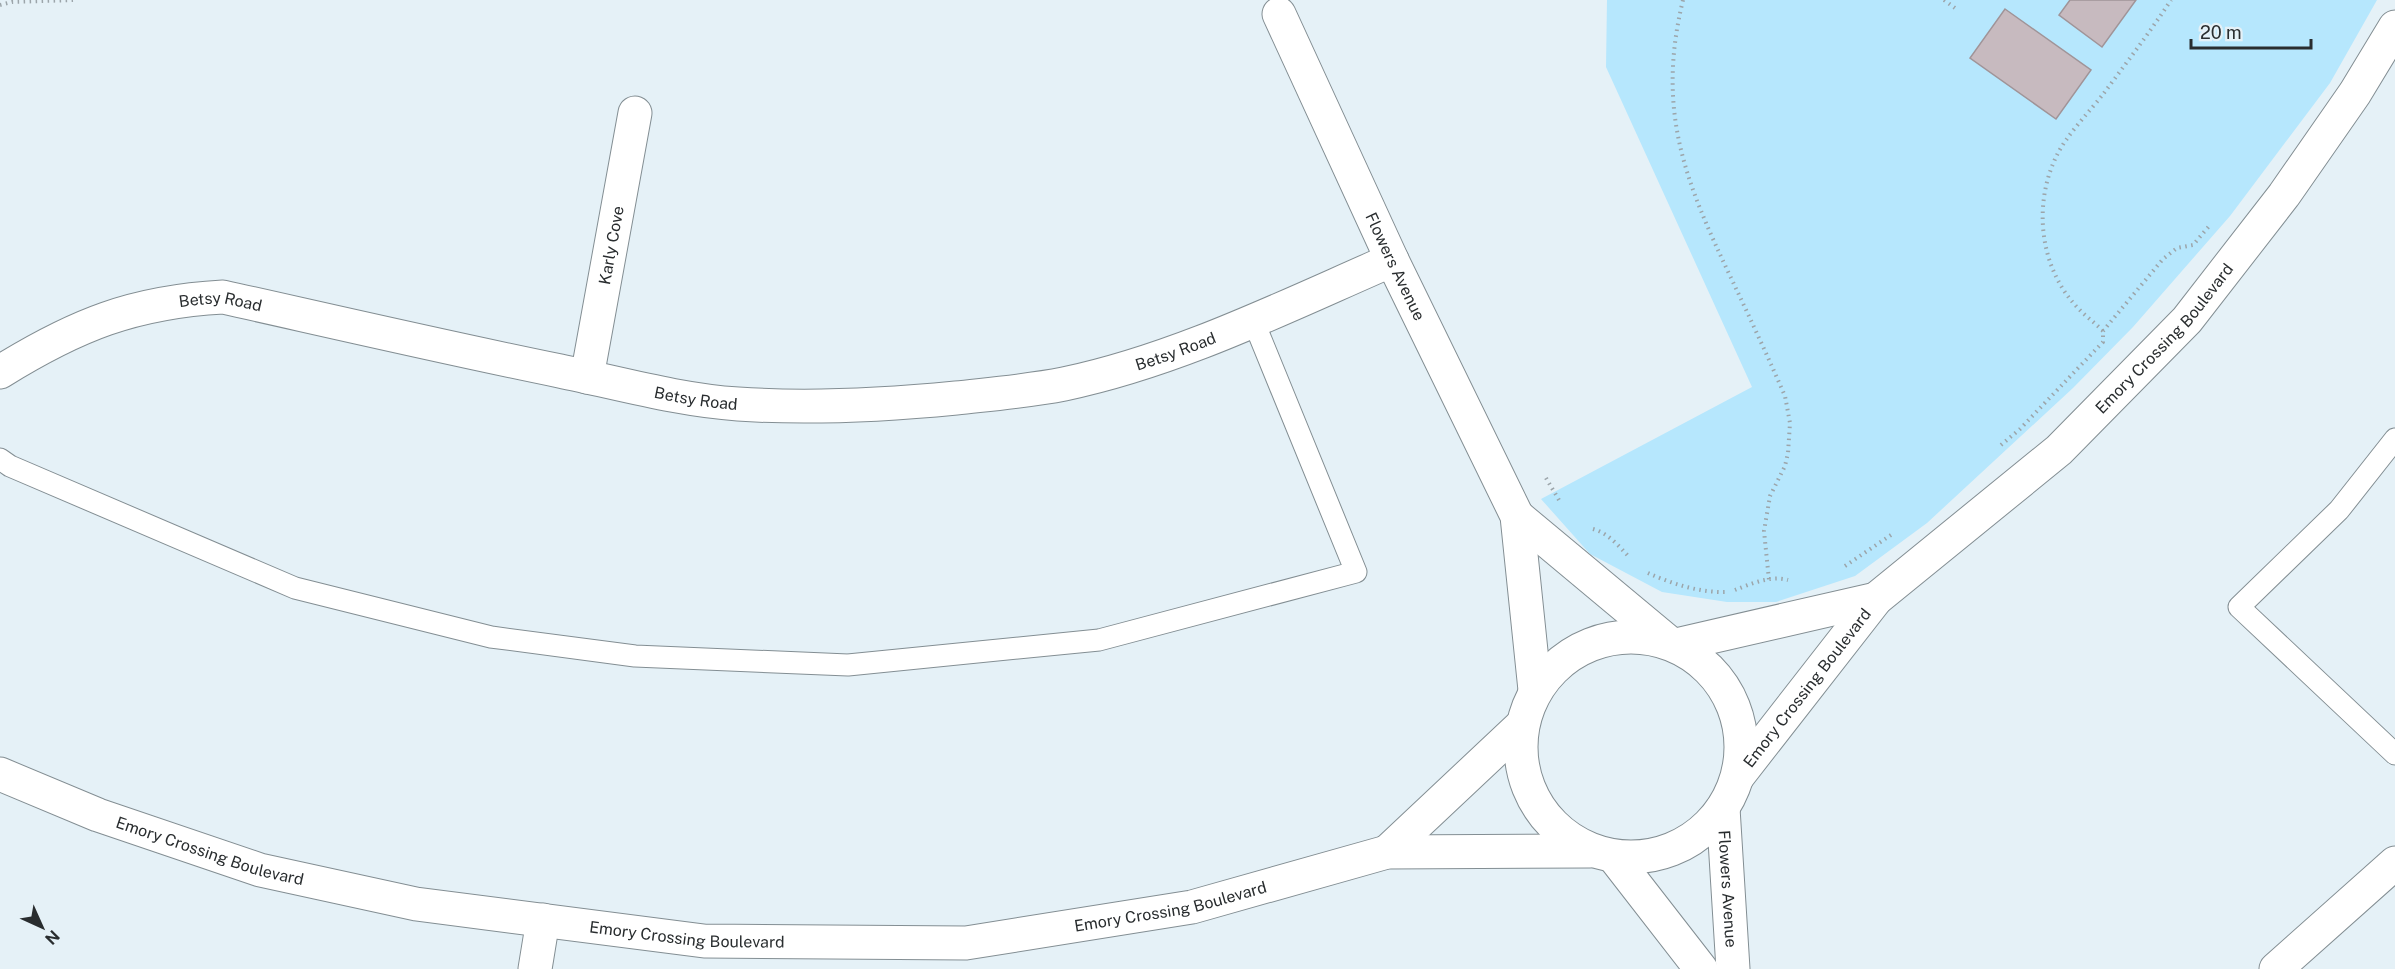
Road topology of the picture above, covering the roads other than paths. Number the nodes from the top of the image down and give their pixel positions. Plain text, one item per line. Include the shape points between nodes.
1 (1279, 14) dead end
2 (2395, 27) edge
3 (635, 113) dead end
4 (1392, 260) junction
5 (1253, 320) junction
6 (0, 372) edge
7 (587, 377) junction
8 (2395, 439) edge
9 (0, 459) edge
10 (1517, 516) junction
11 (1876, 599) junction
12 (1672, 643) junction
13 (1535, 690) junction
14 (1521, 726) junction
15 (2395, 754) edge
16 (0, 774) edge
17 (1738, 776) junction
18 (1723, 808) junction
19 (1387, 852) junction
20 (1602, 854) junction
21 (2395, 863) edge
22 (543, 920) junction
23 (535, 969) edge
24 (1701, 969) edge
25 (1733, 969) edge
26 (2276, 969) edge

1 - 4 street, Flowers Avenue
2 - 11 street, Emory Crossing Boulevard via 2355,93 2284,195 2187,320 2059,450
3 - 7 street, Karly Cove
4 - 5 street, Betsy Road
4 - 10 street, Flowers Avenue
5 - 7 street, Betsy Road via 1125,368 1064,384 904,403 736,404
5 - 9 lane via 1356,572 1100,640 848,665 635,656 490,637 295,588
6 - 7 street, Betsy Road via 43,345 95,322 181,299 223,297
8 - 15 lane via 2338,510 2239,607
10 - 12 street, Flowers Avenue
10 - 13 street, Flowers Avenue
11 - 12 street, Emory Crossing Boulevard
11 - 17 street, Emory Crossing Boulevard
12 - 13 street via 1630,635 1593,642 1560,661
12 - 17 street, Flowers Avenue via 1713,673 1737,713 1742,745
13 - 14 street
14 - 19 street, Emory Crossing Boulevard
14 - 20 street via 1520,764 1533,801 1557,830
16 - 22 street, Emory Crossing Boulevard via 98,815 260,870 416,904
17 - 18 street
18 - 20 street, Emory Crossing Boulevard via 1702,832 1675,848 1645,857
18 - 25 street, Flowers Avenue
19 - 20 street, Emory Crossing Boulevard
19 - 22 street, Emory Crossing Boulevard via 1192,907 966,943 704,941
20 - 24 street
21 - 26 street
22 - 23 street

